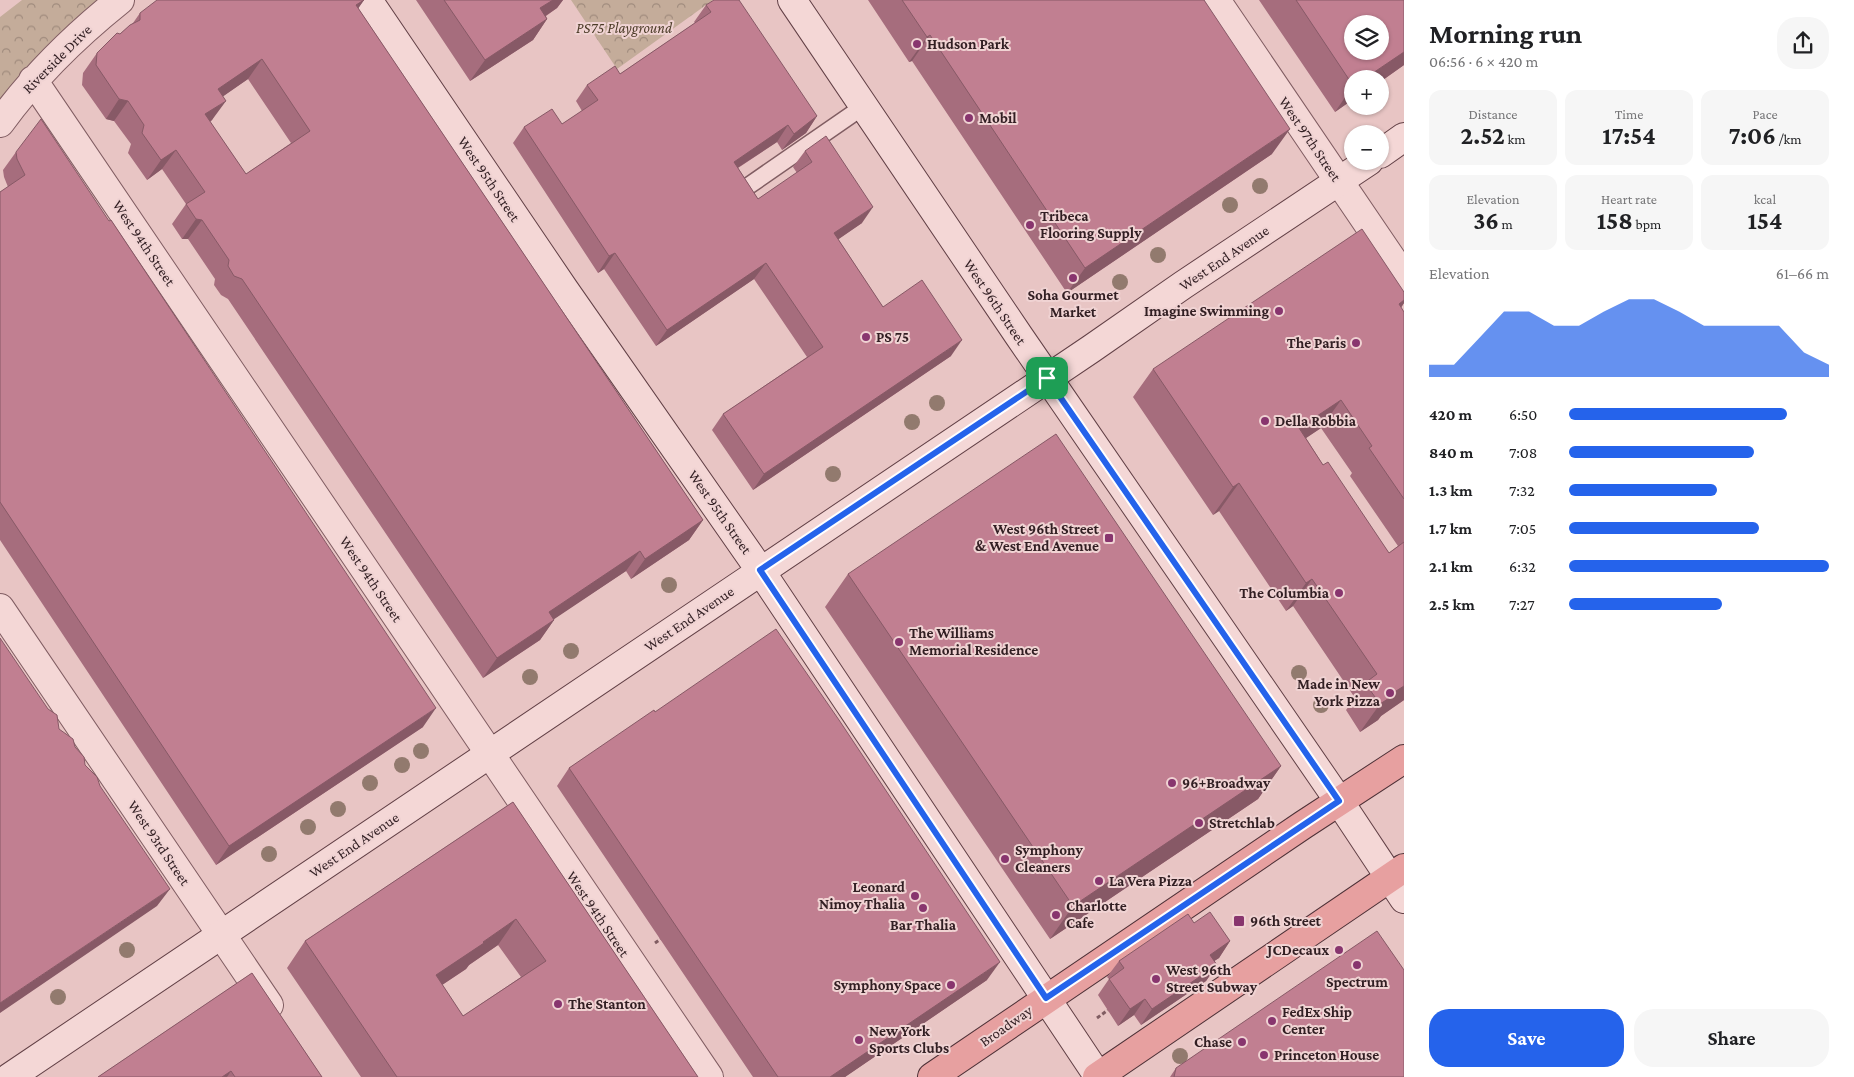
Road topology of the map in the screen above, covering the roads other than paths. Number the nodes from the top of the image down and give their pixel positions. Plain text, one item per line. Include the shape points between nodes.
1 (120, 0) edge
2 (368, 0) edge
3 (792, 0) edge
4 (1216, 0) edge
5 (33, 80) junction
6 (864, 106) junction
7 (0, 123) edge
8 (1404, 137) edge
9 (1389, 148) edge
10 (1356, 170) edge
11 (1339, 181) junction
12 (744, 189) edge
13 (1404, 278) edge
14 (1047, 378) junction
15 (760, 570) junction
16 (0, 608) edge
17 (490, 753) junction
18 (1404, 759) edge
19 (1339, 801) junction
20 (1399, 882) edge
21 (222, 935) junction
22 (1046, 998) junction
23 (281, 1023) edge
24 (10, 1077) edge
25 (709, 1077) edge
26 (932, 1077) edge
27 (1098, 1077) edge

1 - 5 street, Riverside Drive
2 - 15 street, West 95th Street
3 - 6 street, West 96th Street
4 - 11 street, West 97th Street
5 - 7 street, Riverside Drive
5 - 17 street, West 94th Street
6 - 12 lane
6 - 14 street, West 96th Street
8 - 9 street
10 - 11 street, West End Avenue
11 - 13 street, West 97th Street
11 - 14 street, West End Avenue
14 - 15 street, West End Avenue
14 - 19 street, West 96th Street
15 - 17 street, West End Avenue
15 - 22 street, West 95th Street
16 - 21 street, West 93rd Street
17 - 21 street, West End Avenue
17 - 25 street, West 94th Street
18 - 19 main road, Broadway
19 - 20 street, West 96th Street
19 - 22 main road, Broadway
20 - 27 main road
21 - 23 street, West 93rd Street
21 - 24 street, West End Avenue
22 - 26 main road, Broadway
22 - 27 street, West 95th Street

